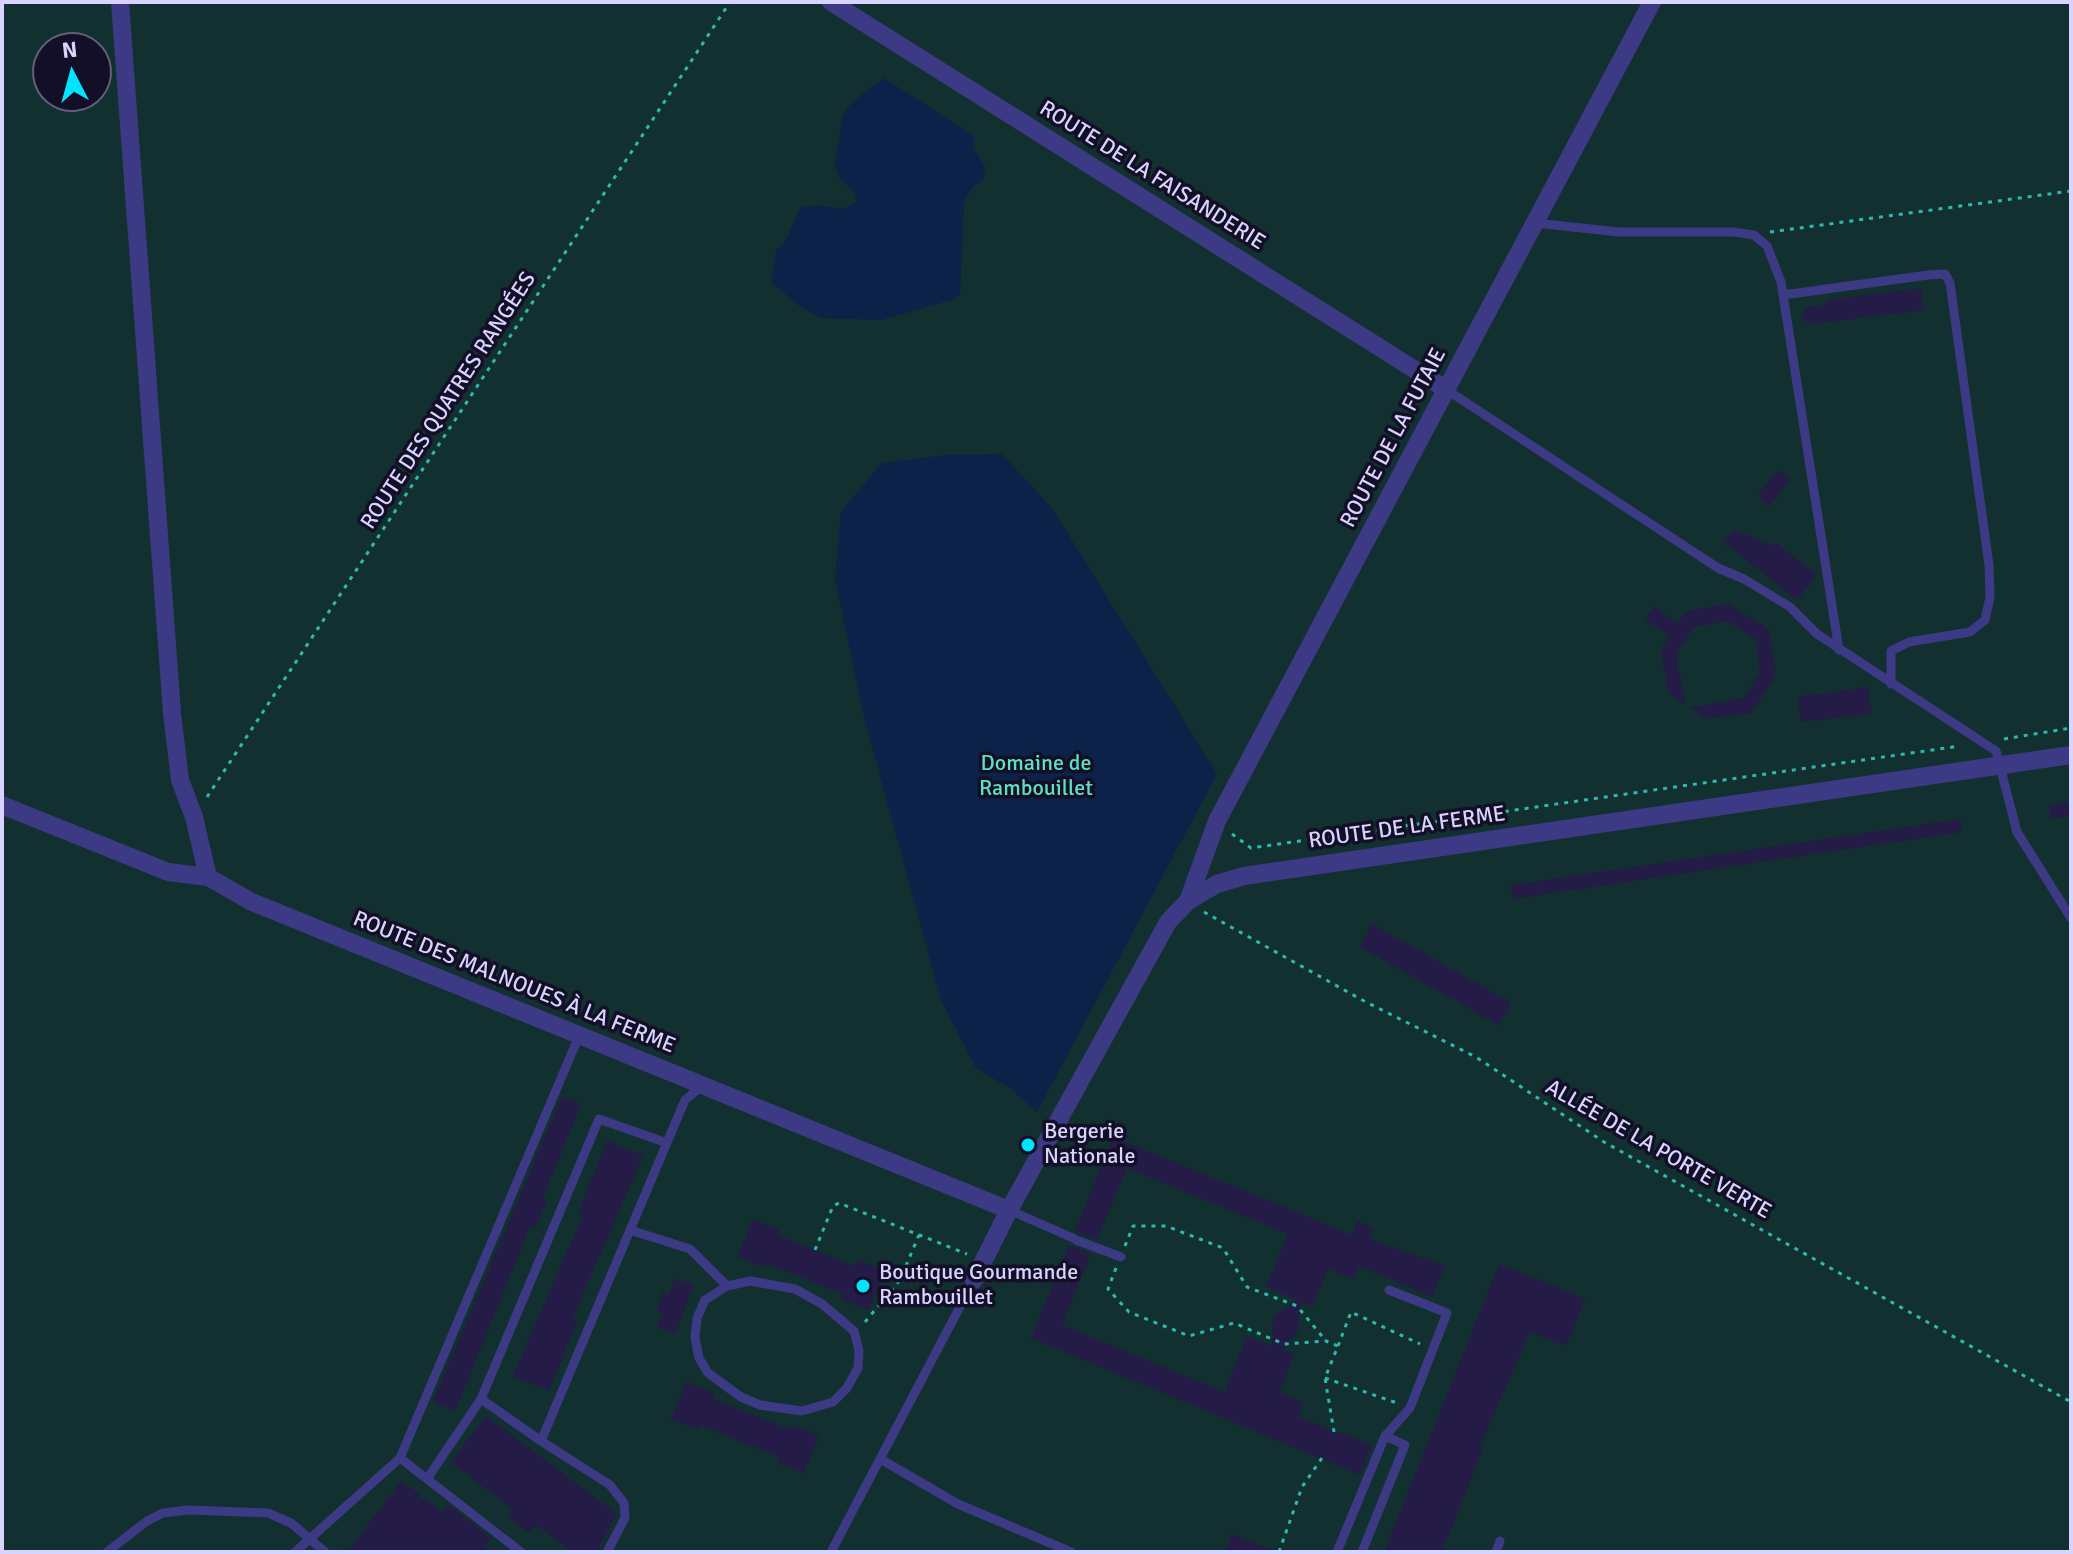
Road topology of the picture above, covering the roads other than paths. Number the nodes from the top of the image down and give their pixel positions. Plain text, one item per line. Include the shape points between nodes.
1 (120, 2) edge
2 (831, 2) edge
3 (1652, 2) edge
4 (1533, 223) junction
5 (1783, 295) junction
6 (1447, 390) junction
7 (1839, 650) junction
8 (1891, 684) junction
9 (2071, 755) edge
10 (2002, 765) junction
11 (2, 805) edge
12 (208, 877) junction
13 (1188, 901) junction
14 (2071, 918) edge
15 (579, 1036) junction
16 (702, 1086) junction
17 (667, 1143) junction
18 (1009, 1210) junction
19 (630, 1230) junction
20 (1121, 1257) road end
21 (974, 1280) joint
22 (727, 1286) junction
23 (1389, 1290) dead end
24 (481, 1399) junction
25 (1385, 1436) junction
26 (541, 1441) junction
27 (400, 1458) junction
28 (882, 1460) junction
29 (427, 1479) junction
30 (311, 1538) junction
31 (1500, 1541) dead end
32 (107, 1552) edge
33 (295, 1552) edge
34 (325, 1552) edge
35 (521, 1552) edge
36 (607, 1552) edge
37 (831, 1552) edge
38 (1071, 1552) edge
39 (1337, 1552) edge
40 (1362, 1552) edge
41 (1496, 1552) edge

1 - 12 street via 172,713 180,780
2 - 6 street, ROUTE DE LA FAISANDERIE
3 - 4 street, ROUTE DE LA FUTAIE
4 - 5 lane via 1619,232 1754,235 1774,259
4 - 6 street, ROUTE DE LA FUTAIE
5 - 7 lane
5 - 8 lane via 1928,275 1945,274 1950,283 1990,597 1985,620 1970,632 1909,642 1891,651
6 - 7 lane via 1718,568 1790,607
6 - 13 street, ROUTE DE LA FUTAIE via 1217,821
7 - 8 lane
8 - 10 lane via 1996,751
9 - 10 street, ROUTE DE LA FERME
10 - 13 street, ROUTE DE LA FERME via 1244,876
10 - 14 lane via 2017,832
11 - 12 street, ROUTE DES MALNOUES À LA FERME via 168,872
12 - 15 street, ROUTE DES MALNOUES À LA FERME via 252,902
13 - 18 street, ROUTE DE LA FERME via 1168,922
15 - 16 street, ROUTE DES MALNOUES À LA FERME
15 - 27 lane
16 - 17 lane via 685,1100
16 - 18 street, ROUTE DES MALNOUES À LA FERME
17 - 19 lane
17 - 24 lane via 599,1119
18 - 20 lane
18 - 21 street, ROUTE DE LA FERME
19 - 22 lane via 690,1249
19 - 26 lane
21 - 28 lane
22 - 22 lane via 750,1281 795,1289 843,1319 854,1331 859,1351 858,1368 847,1388 833,1402 802,1411 760,1405 708,1373 699,1358 697,1318 705,1300
23 - 25 lane via 1447,1313 1410,1408
24 - 26 lane
24 - 29 lane
25 - 39 lane
25 - 40 lane via 1405,1445
26 - 36 lane via 610,1485 624,1503 625,1518
27 - 29 lane
27 - 30 lane
28 - 37 lane
28 - 38 lane via 958,1504
29 - 35 lane
30 - 32 lane via 268,1513 188,1510 147,1521
30 - 33 lane
30 - 34 lane
31 - 41 lane

